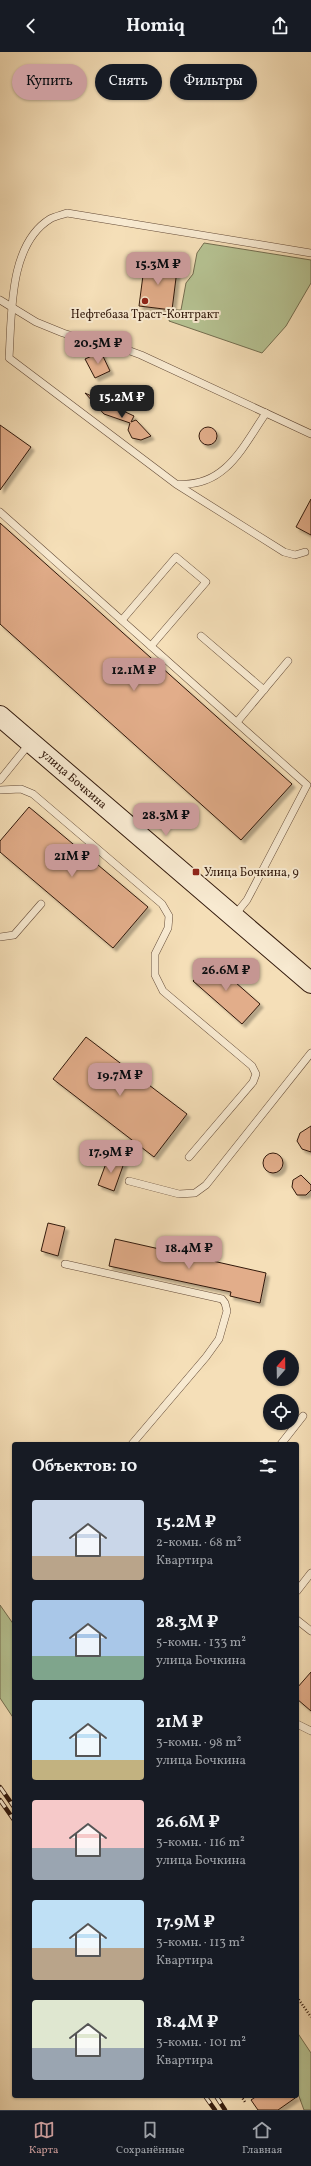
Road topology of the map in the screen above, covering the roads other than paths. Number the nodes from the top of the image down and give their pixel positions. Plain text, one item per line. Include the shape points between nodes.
1 (311, 253) edge
2 (0, 300) edge
3 (12, 308) junction
4 (266, 412) junction
5 (311, 434) edge
6 (176, 484) junction
7 (0, 512) edge
8 (305, 552) dead end
9 (122, 620) junction
10 (201, 636) dead end
11 (151, 646) junction
12 (288, 661) dead end
13 (264, 690) junction
14 (0, 716) edge
15 (237, 722) junction
16 (31, 742) junction
17 (0, 780) edge
18 (309, 781) edge
19 (0, 790) edge
20 (41, 904) dead end
21 (234, 916) junction
22 (0, 937) edge
23 (311, 983) edge
24 (311, 1053) edge
25 (189, 1157) dead end
26 (129, 1181) dead end
27 (65, 1264) dead end
28 (303, 1416) dead end
29 (134, 1442) edge
30 (283, 1442) edge
31 (311, 1573) edge
32 (299, 1588) edge
33 (299, 1622) edge
34 (311, 1631) edge
35 (299, 1725) edge
36 (311, 1731) edge

1 - 3 lane via 67,213 50,219 38,229 24,249 13,286
2 - 3 lane
3 - 4 lane via 36,322 63,333 86,340 103,341 141,355
3 - 6 lane via 9,358
4 - 5 lane
4 - 6 lane via 236,457 223,471 214,478 188,485
6 - 8 lane via 284,552 296,555
7 - 9 lane
9 - 11 lane
9 - 11 lane via 176,557 206,582
10 - 13 lane
11 - 15 lane
12 - 13 lane
13 - 15 lane
14 - 16 street, улица Бочкина
15 - 18 lane
16 - 17 lane
16 - 21 street, улица Бочкина
18 - 21 lane via 247,900
19 - 25 lane via 21,789 33,794 162,904 168,916 168,928 155,954 155,975 163,991 252,1066 256,1074 253,1082
20 - 22 lane via 14,935
21 - 23 street, улица Бочкина
24 - 26 lane via 206,1185 195,1193 179,1194
27 - 29 lane via 222,1299 225,1302 227,1311 220,1339
28 - 30 lane
31 - 32 lane
33 - 34 lane
35 - 36 lane

